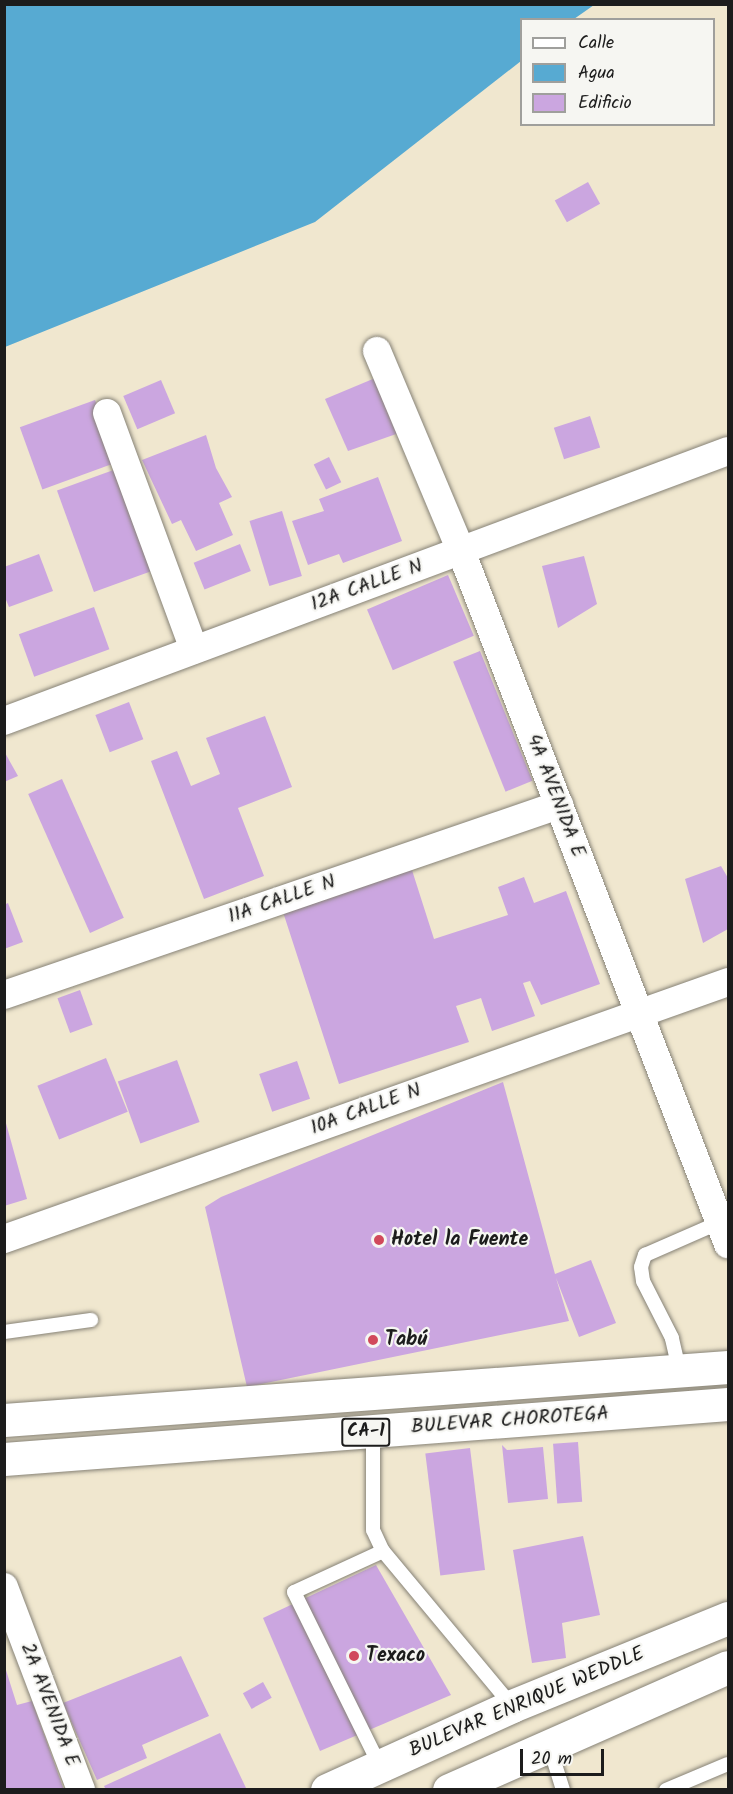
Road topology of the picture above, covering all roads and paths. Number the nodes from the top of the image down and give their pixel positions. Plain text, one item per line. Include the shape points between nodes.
1 (377, 351) dead end
2 (107, 414) dead end
3 (729, 451) edge
4 (461, 551) junction
5 (194, 651) junction
6 (4, 721) edge
7 (559, 805) junction
8 (729, 982) edge
9 (4, 995) edge
10 (638, 1013) junction
11 (724, 1233) edge
12 (4, 1239) edge
13 (91, 1320) dead end
14 (4, 1332) edge
15 (729, 1366) edge
16 (679, 1370) junction
17 (729, 1404) edge
18 (4, 1420) edge
19 (373, 1431) junction
20 (4, 1459) edge
21 (382, 1551) junction
22 (4, 1587) edge
23 (729, 1618) edge
24 (726, 1675) edge
25 (512, 1707) junction
26 (548, 1743) junction
27 (729, 1764) edge
28 (380, 1766) junction
29 (81, 1790) edge
30 (327, 1790) edge
31 (449, 1790) edge
32 (563, 1790) edge
33 (666, 1790) edge

1 - 4 street, 4A AVENIDA E
2 - 5 street
3 - 4 street, 12A CALLE N
4 - 5 street, 12A CALLE N
4 - 7 street, 4A AVENIDA E
5 - 6 street, 12A CALLE N
7 - 9 street, 11A CALLE N
7 - 10 street, 4A AVENIDA E
8 - 10 street, 10A CALLE N
10 - 11 street, 4A AVENIDA E
10 - 12 street, 10A CALLE N
11 - 16 lane via 645,1255 641,1267 672,1338
13 - 14 lane
15 - 16 main road, BULEVAR CHOROTEGA / CA-1
16 - 18 main road, BULEVAR CHOROTEGA / CA-1
17 - 19 main road, BULEVAR CHOROTEGA / CA-1
19 - 20 main road, BULEVAR CHOROTEGA / CA-1
19 - 21 lane via 373,1530
21 - 25 lane
21 - 28 lane via 294,1592
22 - 29 street, 2A AVENIDA E
23 - 25 main road, BULEVAR ENRIQUE WEDDLE
24 - 26 main road
25 - 28 main road, BULEVAR ENRIQUE WEDDLE
26 - 31 main road
26 - 32 lane
27 - 33 lane
28 - 30 main road, BULEVAR ENRIQUE WEDDLE

